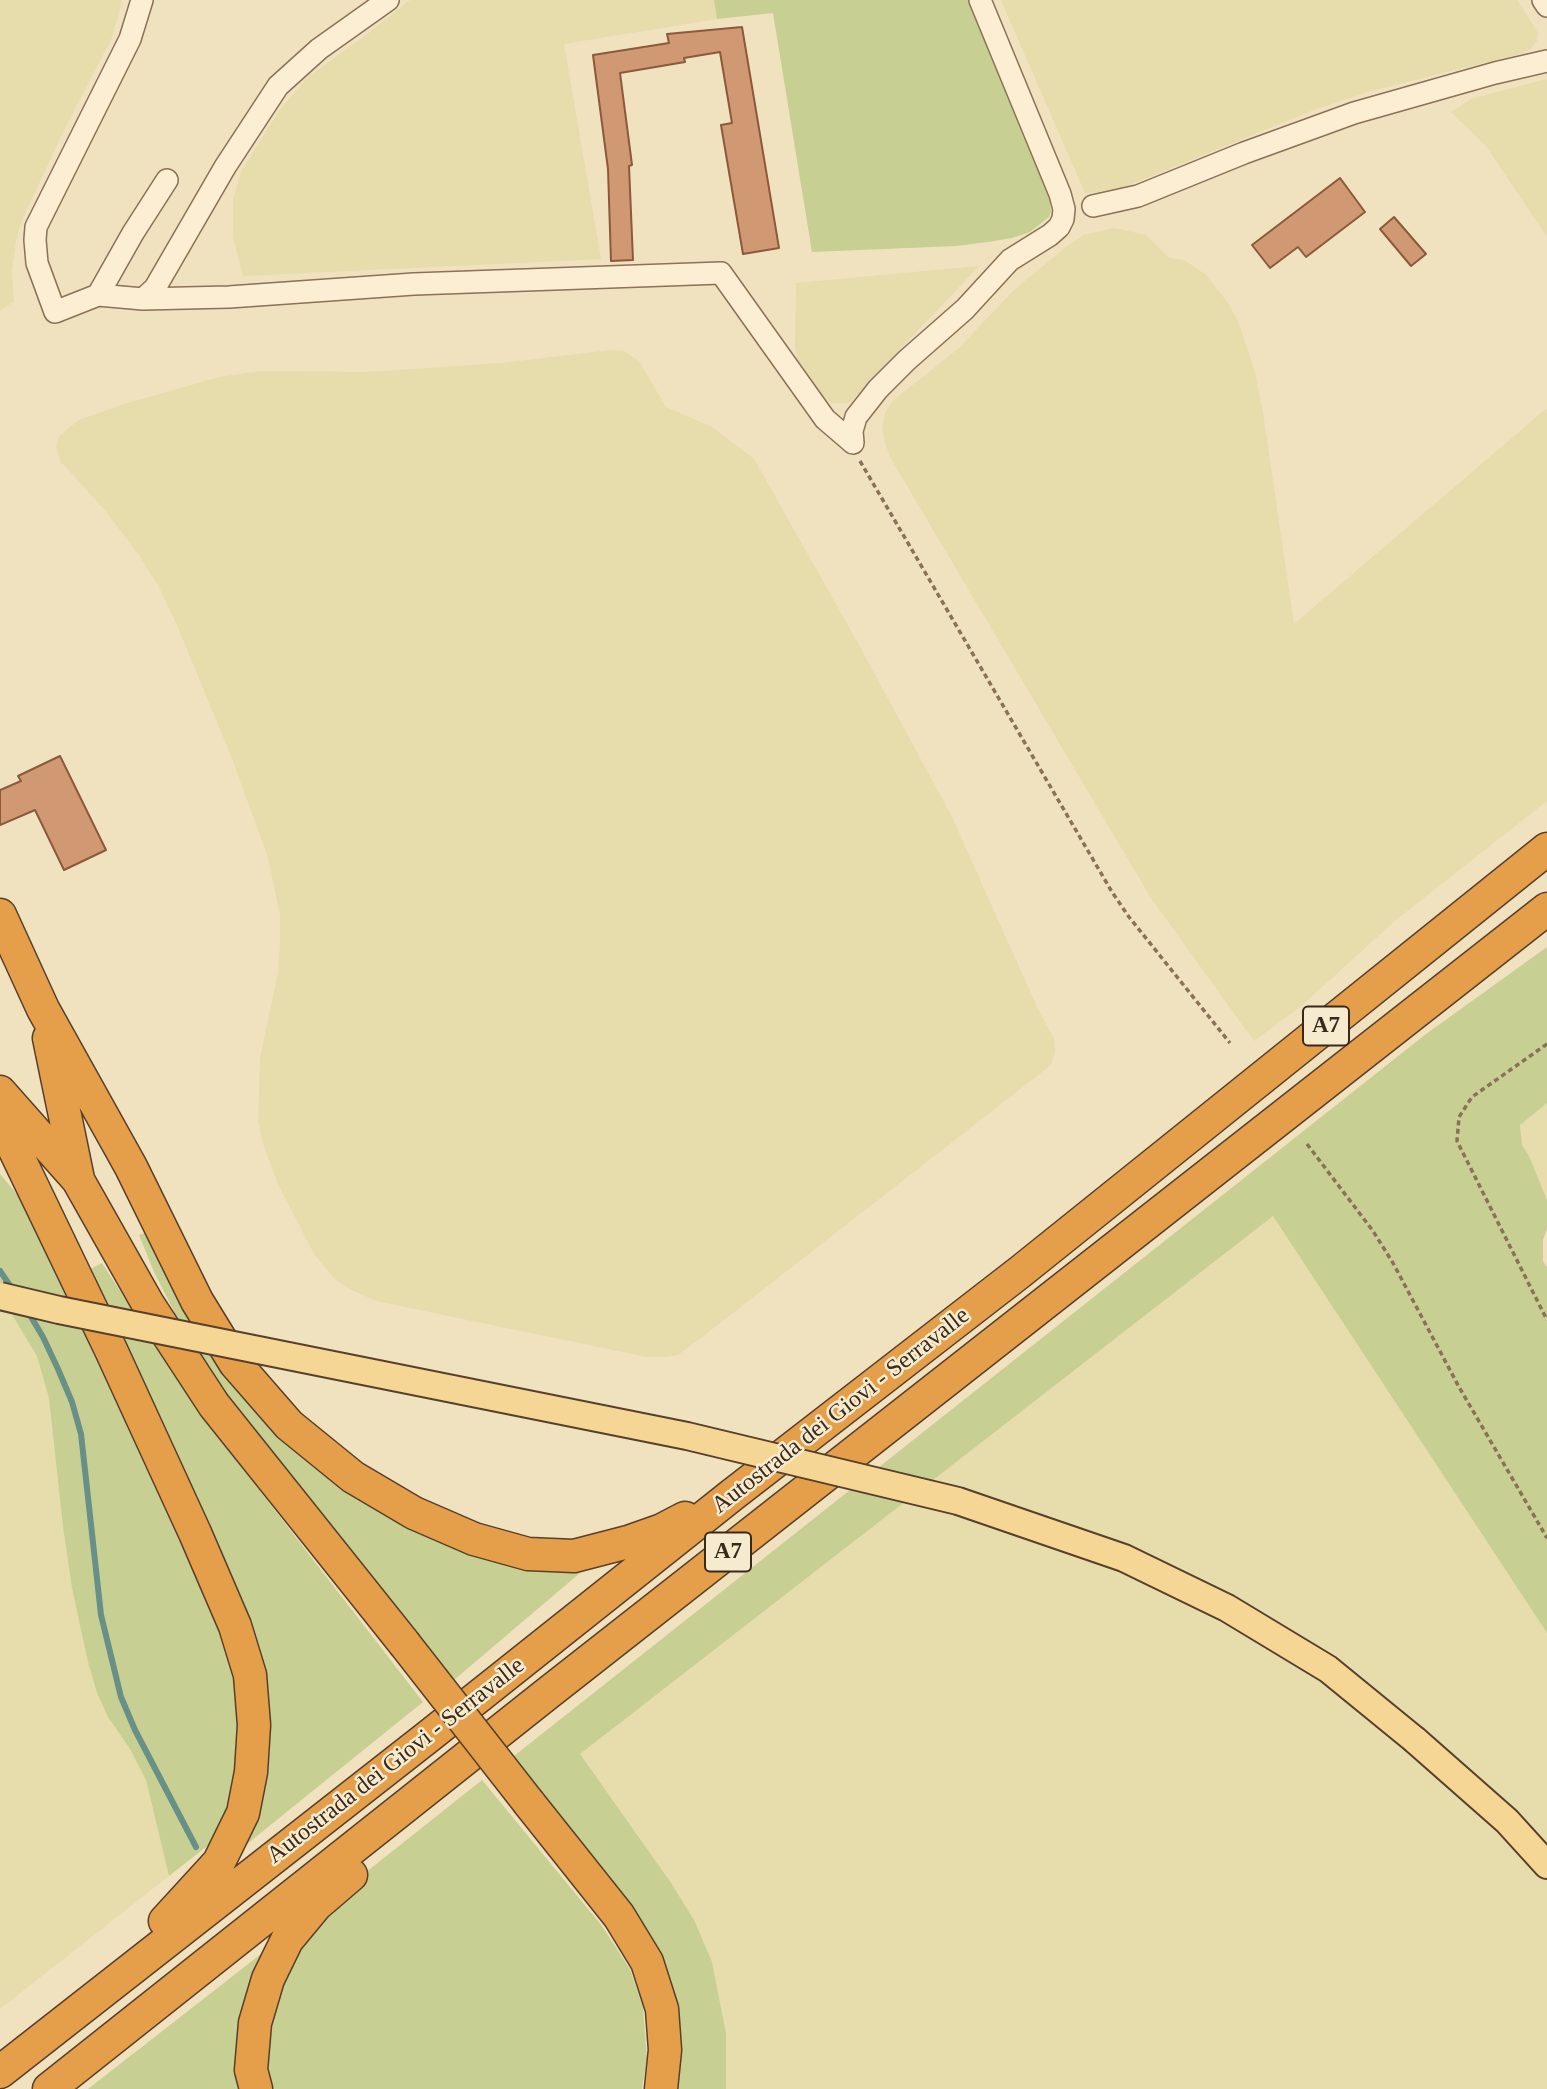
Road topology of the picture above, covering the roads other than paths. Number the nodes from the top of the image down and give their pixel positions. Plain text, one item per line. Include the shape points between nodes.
1 (142, 0) edge
2 (388, 0) edge
3 (980, 0) edge
4 (1543, 0) edge
5 (1547, 6) edge
6 (1547, 61) edge
7 (167, 180) dead end
8 (1093, 206) dead end
9 (98, 295) junction
10 (143, 299) junction
11 (1547, 849) edge
12 (1547, 909) edge
13 (0, 915) edge
14 (43, 1009) junction
15 (0, 1092) edge
16 (0, 1119) edge
17 (78, 1180) junction
18 (0, 1296) edge
19 (732, 1495) junction
20 (548, 1693) junction
21 (1547, 1865) edge
22 (64, 2021) junction
23 (0, 2072) edge
24 (49, 2089) edge
25 (256, 2089) edge
26 (661, 2089) edge

1 - 9 lane via 130,39 36,227 37,263 55,312
2 - 10 lane via 319,49 278,86 155,288
3 - 10 lane via 1060,194 1063,219 1050,235 1010,260 965,309 878,389 856,417 853,443 825,419 721,274
4 - 5 lane
6 - 8 lane via 1354,113 1138,196
7 - 9 lane
9 - 10 lane
11 - 19 highway, Autostrada dei Giovi - Serravalle / A7 via 1020,1272
12 - 20 highway, Autostrada dei Giovi - Serravalle / A7
13 - 14 highway
14 - 17 highway
14 - 19 highway via 131,1167 197,1301 235,1363 289,1425 353,1477 414,1513 474,1539 528,1554 574,1556 628,1542
15 - 17 highway
16 - 22 highway via 111,1350 235,1626 250,1675 254,1725 243,1813 219,1862
17 - 26 highway, bridge via 148,1304 214,1405 619,1916 647,1962 662,2008 665,2050
18 - 21 main road, bridge via 687,1436 958,1501 1124,1558 1227,1608 1328,1669 1464,1781
19 - 22 highway, Autostrada dei Giovi - Serravalle / A7
20 - 24 highway, Autostrada dei Giovi - Serravalle / A7
20 - 25 highway via 405,1832 316,1906 288,1940 268,1979 255,2024 251,2070
22 - 23 highway, Autostrada dei Giovi - Serravalle / A7

